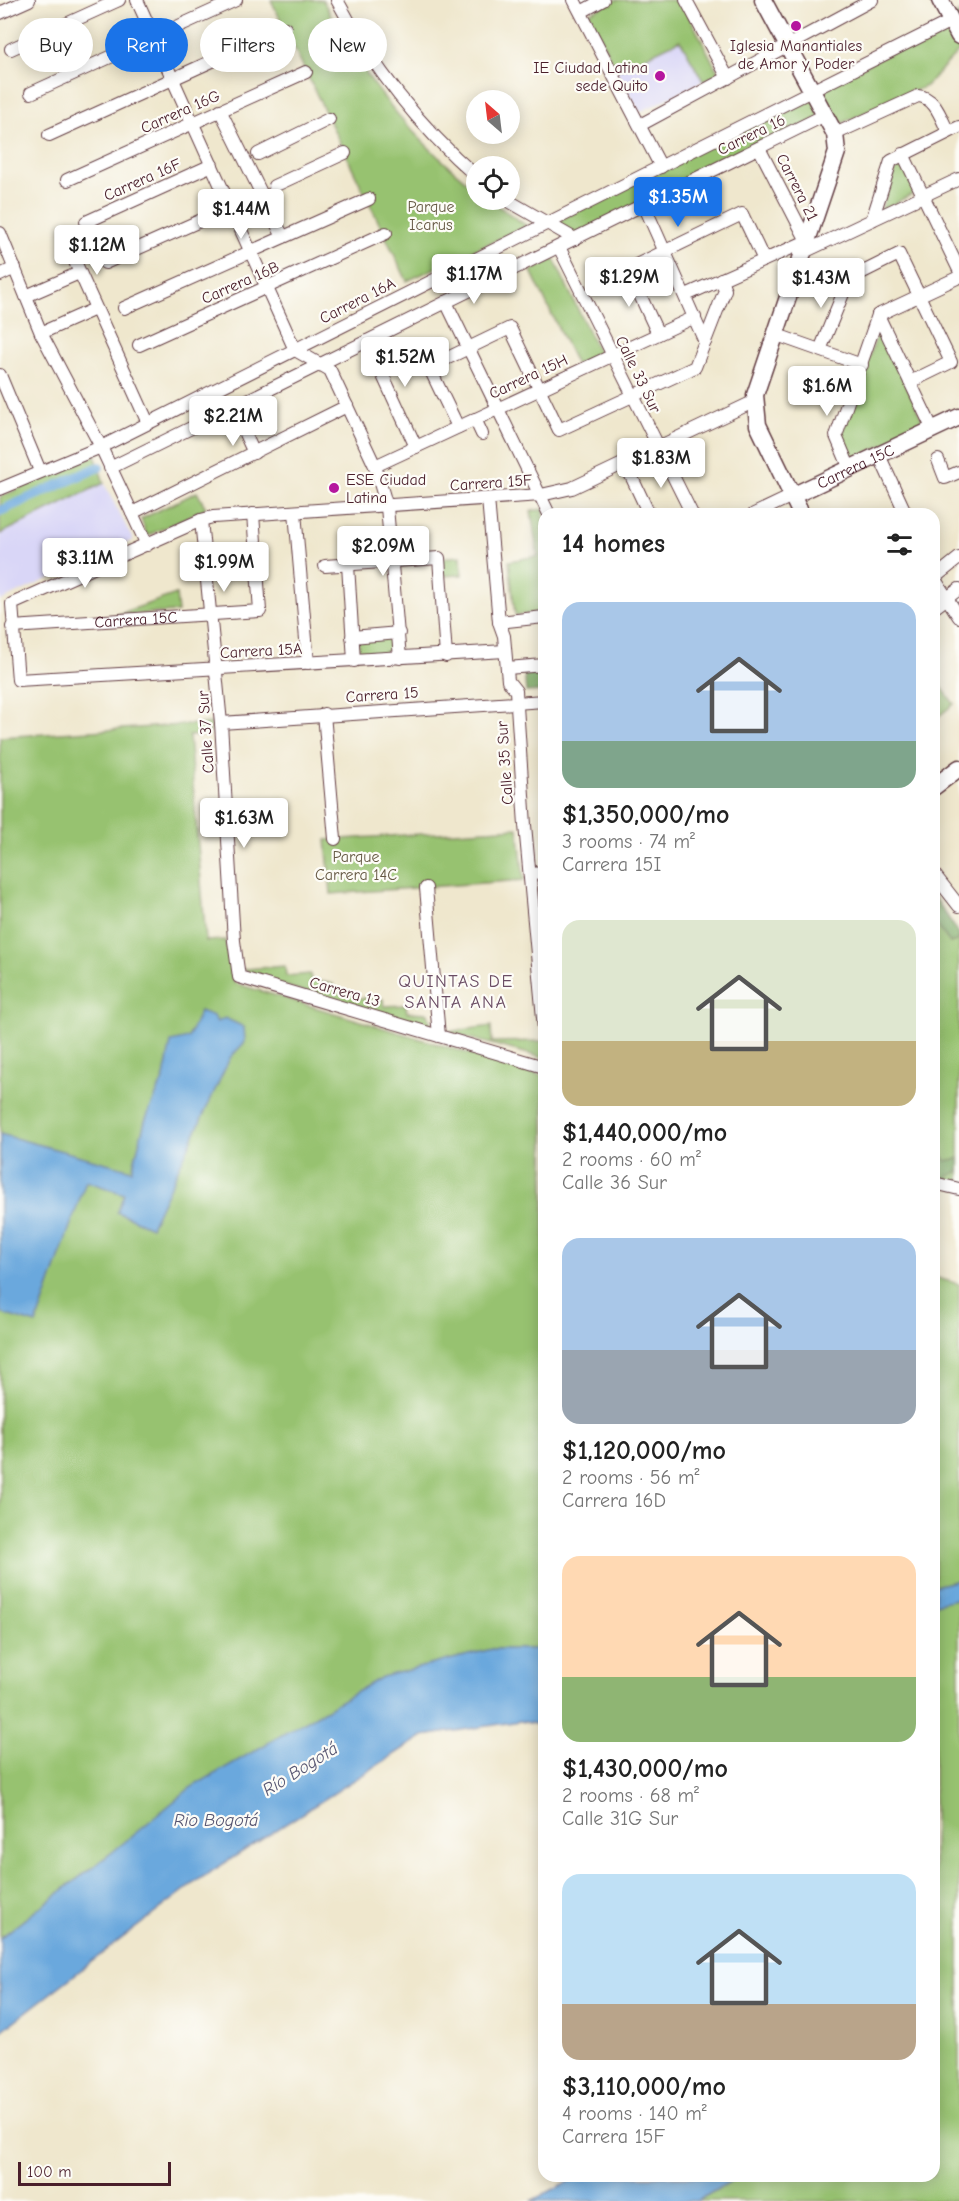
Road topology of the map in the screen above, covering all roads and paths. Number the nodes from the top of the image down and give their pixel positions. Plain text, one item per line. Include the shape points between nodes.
1 (29, 0) edge
2 (120, 0) edge
3 (137, 0) edge
4 (236, 0) edge
5 (337, 0) edge
6 (574, 0) edge
7 (603, 0) edge
8 (686, 0) edge
9 (763, 0) edge
10 (872, 0) edge
11 (940, 0) edge
12 (581, 12) junction
13 (0, 13) edge
14 (145, 18) edge
15 (188, 22) edge
16 (955, 29) edge
17 (788, 45) junction
18 (11, 49) dead end
19 (105, 59) edge
20 (200, 67) edge
21 (170, 72) edge
22 (306, 72) dead end
23 (728, 78) junction
24 (173, 79) junction
25 (812, 91) junction
26 (31, 93) dead end
27 (220, 110) junction
28 (825, 115) junction
29 (329, 119) dead end
30 (193, 123) junction
31 (640, 125) junction
32 (953, 130) edge
33 (835, 134) junction
34 (49, 135) dead end
35 (759, 148) junction
36 (345, 153) dead end
37 (258, 154) dead end
38 (903, 154) junction
39 (212, 165) junction
40 (661, 166) junction
41 (466, 167) edge
42 (959, 178) edge
43 (67, 180) dead end
44 (274, 186) dead end
45 (923, 194) junction
46 (369, 199) dead end
47 (644, 205) junction
48 (231, 207) junction
49 (520, 208) edge
50 (872, 220) junction
51 (86, 222) dead end
52 (547, 224) junction
53 (0, 233) edge
54 (386, 233) dead end
55 (283, 237) junction
56 (575, 239) junction
57 (806, 246) junction
58 (559, 247) junction
59 (665, 251) junction
60 (251, 252) junction
61 (72, 255) dead end
62 (764, 260) junction
63 (105, 263) dead end
64 (15, 268) junction
65 (959, 270) edge
66 (79, 273) junction
67 (0, 275) edge
68 (959, 277) edge
69 (721, 279) junction
70 (266, 288) junction
71 (686, 295) junction
72 (26, 296) junction
73 (920, 296) junction
74 (446, 302) junction
75 (124, 308) dead end
76 (95, 309) junction
77 (878, 315) junction
78 (695, 317) junction
79 (41, 333) junction
80 (658, 334) junction
81 (777, 335) junction
82 (367, 342) junction
83 (705, 342) junction
84 (139, 345) dead end
85 (469, 348) junction
86 (295, 350) junction
87 (820, 350) junction
88 (612, 356) junction
89 (320, 364) junction
90 (862, 365) junction
91 (0, 375) edge
92 (910, 382) junction
93 (540, 389) junction
94 (631, 395) junction
95 (755, 401) junction
96 (347, 406) junction
97 (233, 408) junction
98 (498, 408) junction
99 (959, 417) edge
100 (475, 419) junction
101 (148, 423) junction
102 (458, 427) junction
103 (933, 430) junction
104 (482, 434) dead end
105 (101, 447) junction
106 (416, 447) junction
107 (658, 449) junction
108 (254, 453) junction
109 (879, 455) junction
110 (938, 460) dead end
111 (626, 465) junction
112 (375, 466) junction
113 (110, 468) junction
114 (850, 469) junction
115 (40, 471) junction
116 (959, 472) edge
117 (0, 489) edge
118 (542, 495) junction
119 (792, 496) junction
120 (488, 499) junction
121 (387, 507) junction
122 (547, 508) edge
123 (646, 508) edge
124 (689, 508) edge
125 (767, 508) edge
126 (798, 508) edge
127 (903, 508) edge
128 (295, 512) junction
129 (132, 513) junction
130 (253, 514) junction
131 (201, 520) junction
132 (147, 545) junction
133 (959, 558) edge
134 (394, 562) junction
135 (348, 565) junction
136 (325, 566) dead end
137 (940, 573) edge
138 (940, 589) edge
139 (959, 589) edge
140 (945, 599) junction
141 (940, 603) edge
142 (212, 615) junction
143 (959, 617) edge
144 (538, 618) edge
145 (499, 622) junction
146 (12, 627) junction
147 (399, 633) junction
148 (352, 637) junction
149 (505, 651) junction
150 (446, 656) junction
151 (400, 658) junction
152 (354, 662) junction
153 (308, 663) junction
154 (538, 665) edge
155 (507, 668) junction
156 (216, 669) junction
157 (538, 701) edge
158 (517, 703) junction
159 (324, 714) junction
160 (221, 723) junction
161 (959, 768) edge
162 (940, 782) edge
163 (335, 839) dead end
164 (538, 873) edge
165 (530, 874) junction
166 (940, 882) edge
167 (426, 888) dead end
168 (959, 906) edge
169 (538, 963) edge
170 (239, 977) joint
171 (439, 1035) junction
172 (538, 1065) edge
173 (940, 1184) edge
174 (959, 1189) edge

1 - 13 street
2 - 18 street
3 - 14 street
4 - 15 street
5 - 41 street via 398,95
6 - 12 street
7 - 12 street
8 - 23 street
9 - 17 street
10 - 17 street
11 - 16 street
12 - 31 street
16 - 25 street, Carrera 16A
17 - 23 street
17 - 25 street
19 - 26 street
20 - 24 street
21 - 24 street
22 - 27 street, Carrera 16G
23 - 31 street
24 - 30 street
24 - 34 street
25 - 28 street
25 - 40 street, Carrera 16A
27 - 30 street, Carrera 16G
27 - 55 street
28 - 33 street
28 - 35 street, Carrera 16
29 - 37 street
30 - 39 street
30 - 43 street, Carrera 16G
31 - 40 street
32 - 33 street via 926,96 918,96
32 - 38 street
33 - 57 street via 834,164
35 - 47 street, Carrera 16
35 - 57 street, Carrera 21
36 - 44 street
38 - 45 street
38 - 50 street via 891,161
39 - 48 street
39 - 51 street, Carrera 16F
40 - 52 street, Carrera 16A
42 - 45 street
45 - 50 street
45 - 65 street
46 - 55 street
47 - 56 street, Carrera 16
47 - 59 street
48 - 60 street
48 - 63 street
49 - 52 street
50 - 57 street
52 - 56 street
52 - 86 street, Carrera 16A
53 - 64 street
54 - 70 street, Carrera 16B
55 - 60 street
56 - 58 street, Carrera 16
57 - 62 street
57 - 81 street
58 - 74 street, Carrera 16
58 - 88 street, Calle 33 Sur
59 - 62 street via 742,214
59 - 71 street
59 - 80 street via 628,269
60 - 70 street
60 - 75 street
61 - 66 street
62 - 69 street
64 - 67 street
64 - 72 street
66 - 72 street
66 - 76 street
68 - 73 street
69 - 71 street
69 - 83 street via 725,290
70 - 84 street, Carrera 16B
70 - 86 street
71 - 78 street
72 - 79 street
73 - 77 street
73 - 87 street via 898,254 849,279
73 - 92 street via 951,362
74 - 82 street, Carrera 16
74 - 85 street
76 - 79 street
76 - 101 street
77 - 90 street
77 - 92 street
78 - 80 street, Carrera 15H
78 - 83 street
79 - 105 street
80 - 88 street, Carrera 15H
81 - 87 street
81 - 95 street
82 - 89 street, Carrera 16
82 - 106 street
83 - 94 street via 695,367
85 - 93 street via 510,328
85 - 98 street
85 - 102 street via 429,367
86 - 89 street
86 - 101 street, Carrera 16A
87 - 90 street
88 - 93 street, Carrera 15H
88 - 94 street, Calle 33 Sur
89 - 96 street via 330,370
89 - 97 street, Carrera 16
90 - 114 street via 836,436
91 - 115 street
92 - 103 street
93 - 94 street via 559,430
93 - 98 street, Carrera 15H
94 - 107 street, Calle 33 Sur
95 - 107 street, Carrera 15F
95 - 119 street via 758,425
96 - 108 street
96 - 112 street
97 - 108 street
97 - 113 street, Carrera 16
98 - 100 street, Carrera 15H
98 - 118 street
99 - 103 street, Carrera 15C
100 - 102 street, Carrera 15H
100 - 104 street
101 - 105 street, Carrera 16A
102 - 106 street, Carrera 15H
103 - 109 street, Carrera 15C
105 - 113 street
105 - 115 street, Carrera 16A
106 - 112 street, Carrera 15H
107 - 111 street, Carrera 15F
107 - 124 street, Calle 33 Sur
108 - 129 street
109 - 114 street, Carrera 15C
109 - 127 street
110 - 116 street via 945,478
111 - 118 street, Carrera 15F via 572,488
111 - 123 street
112 - 121 street
113 - 129 street
114 - 119 street, Carrera 15C
115 - 117 street, Carrera 16A
118 - 120 street, Carrera 15F
118 - 122 street
119 - 125 street, Carrera 15C
119 - 126 street
120 - 121 street, Carrera 15F
120 - 145 street, Calle 35 Sur
121 - 128 street, Carrera 15F
121 - 134 street
128 - 130 street, Carrera 15F
128 - 153 street
129 - 132 street
130 - 131 street, Carrera 15F
130 - 142 street, Carrera 15C via 260,611
131 - 132 street, Carrera 15F
131 - 142 street, Calle 37 Sur
132 - 146 street, Carrera 15F via 12,604
133 - 137 street
134 - 135 street
134 - 147 street
134 - 150 street via 439,558
135 - 136 street
135 - 148 street
138 - 140 street
139 - 140 street
140 - 141 street
140 - 143 street
142 - 146 street, Carrera 15C
142 - 156 street, Calle 37 Sur
144 - 145 street
145 - 149 street, Calle 35 Sur
146 - 156 street, Carrera 15A via 18,680
147 - 148 street
147 - 151 street
148 - 152 street
149 - 150 street, Carrera 15A
149 - 155 street, Calle 35 Sur
150 - 151 street, Carrera 15A
151 - 152 street, Carrera 15A
152 - 153 street, Carrera 15A
153 - 156 street, Carrera 15A
154 - 155 street
155 - 158 street, Calle 35 Sur
156 - 160 street, Calle 37 Sur
157 - 158 street, Carrera 15
158 - 159 street, Carrera 15
158 - 165 street, Calle 35 Sur
159 - 160 street, Carrera 15
159 - 163 street
160 - 170 street, Calle 37 Sur
161 - 162 street
164 - 165 street
165 - 169 street, Calle 35 Sur
166 - 168 street
167 - 171 street
170 - 171 street, Carrera 13
171 - 172 street, Carrera 13
173 - 174 street

